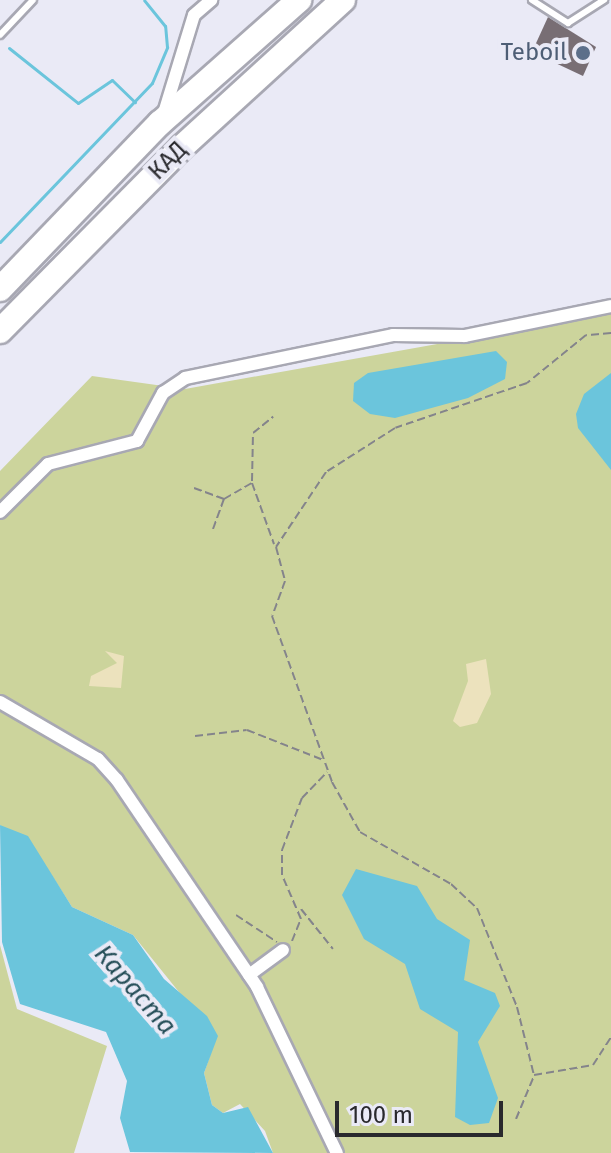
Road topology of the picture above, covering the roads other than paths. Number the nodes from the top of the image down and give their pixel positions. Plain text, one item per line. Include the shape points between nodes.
1 (33, 0) edge
2 (211, 0) edge
3 (299, 0) edge
4 (343, 0) edge
5 (532, 0) edge
6 (604, 0) edge
7 (0, 35) edge
8 (160, 123) junction
9 (0, 289) edge
10 (611, 306) edge
11 (0, 331) edge
12 (0, 512) edge
13 (0, 702) edge
14 (283, 950) road end
15 (249, 975) junction
16 (337, 1153) edge

1 - 7 lane
2 - 8 street via 194,15
3 - 8 highway, КАД
4 - 11 highway, КАД via 182,147
5 - 6 lane via 568,23
8 - 9 highway, КАД
10 - 12 street via 465,336 408,333 185,378 163,393 137,441 48,464
13 - 15 street via 98,759
14 - 15 street
15 - 16 street

